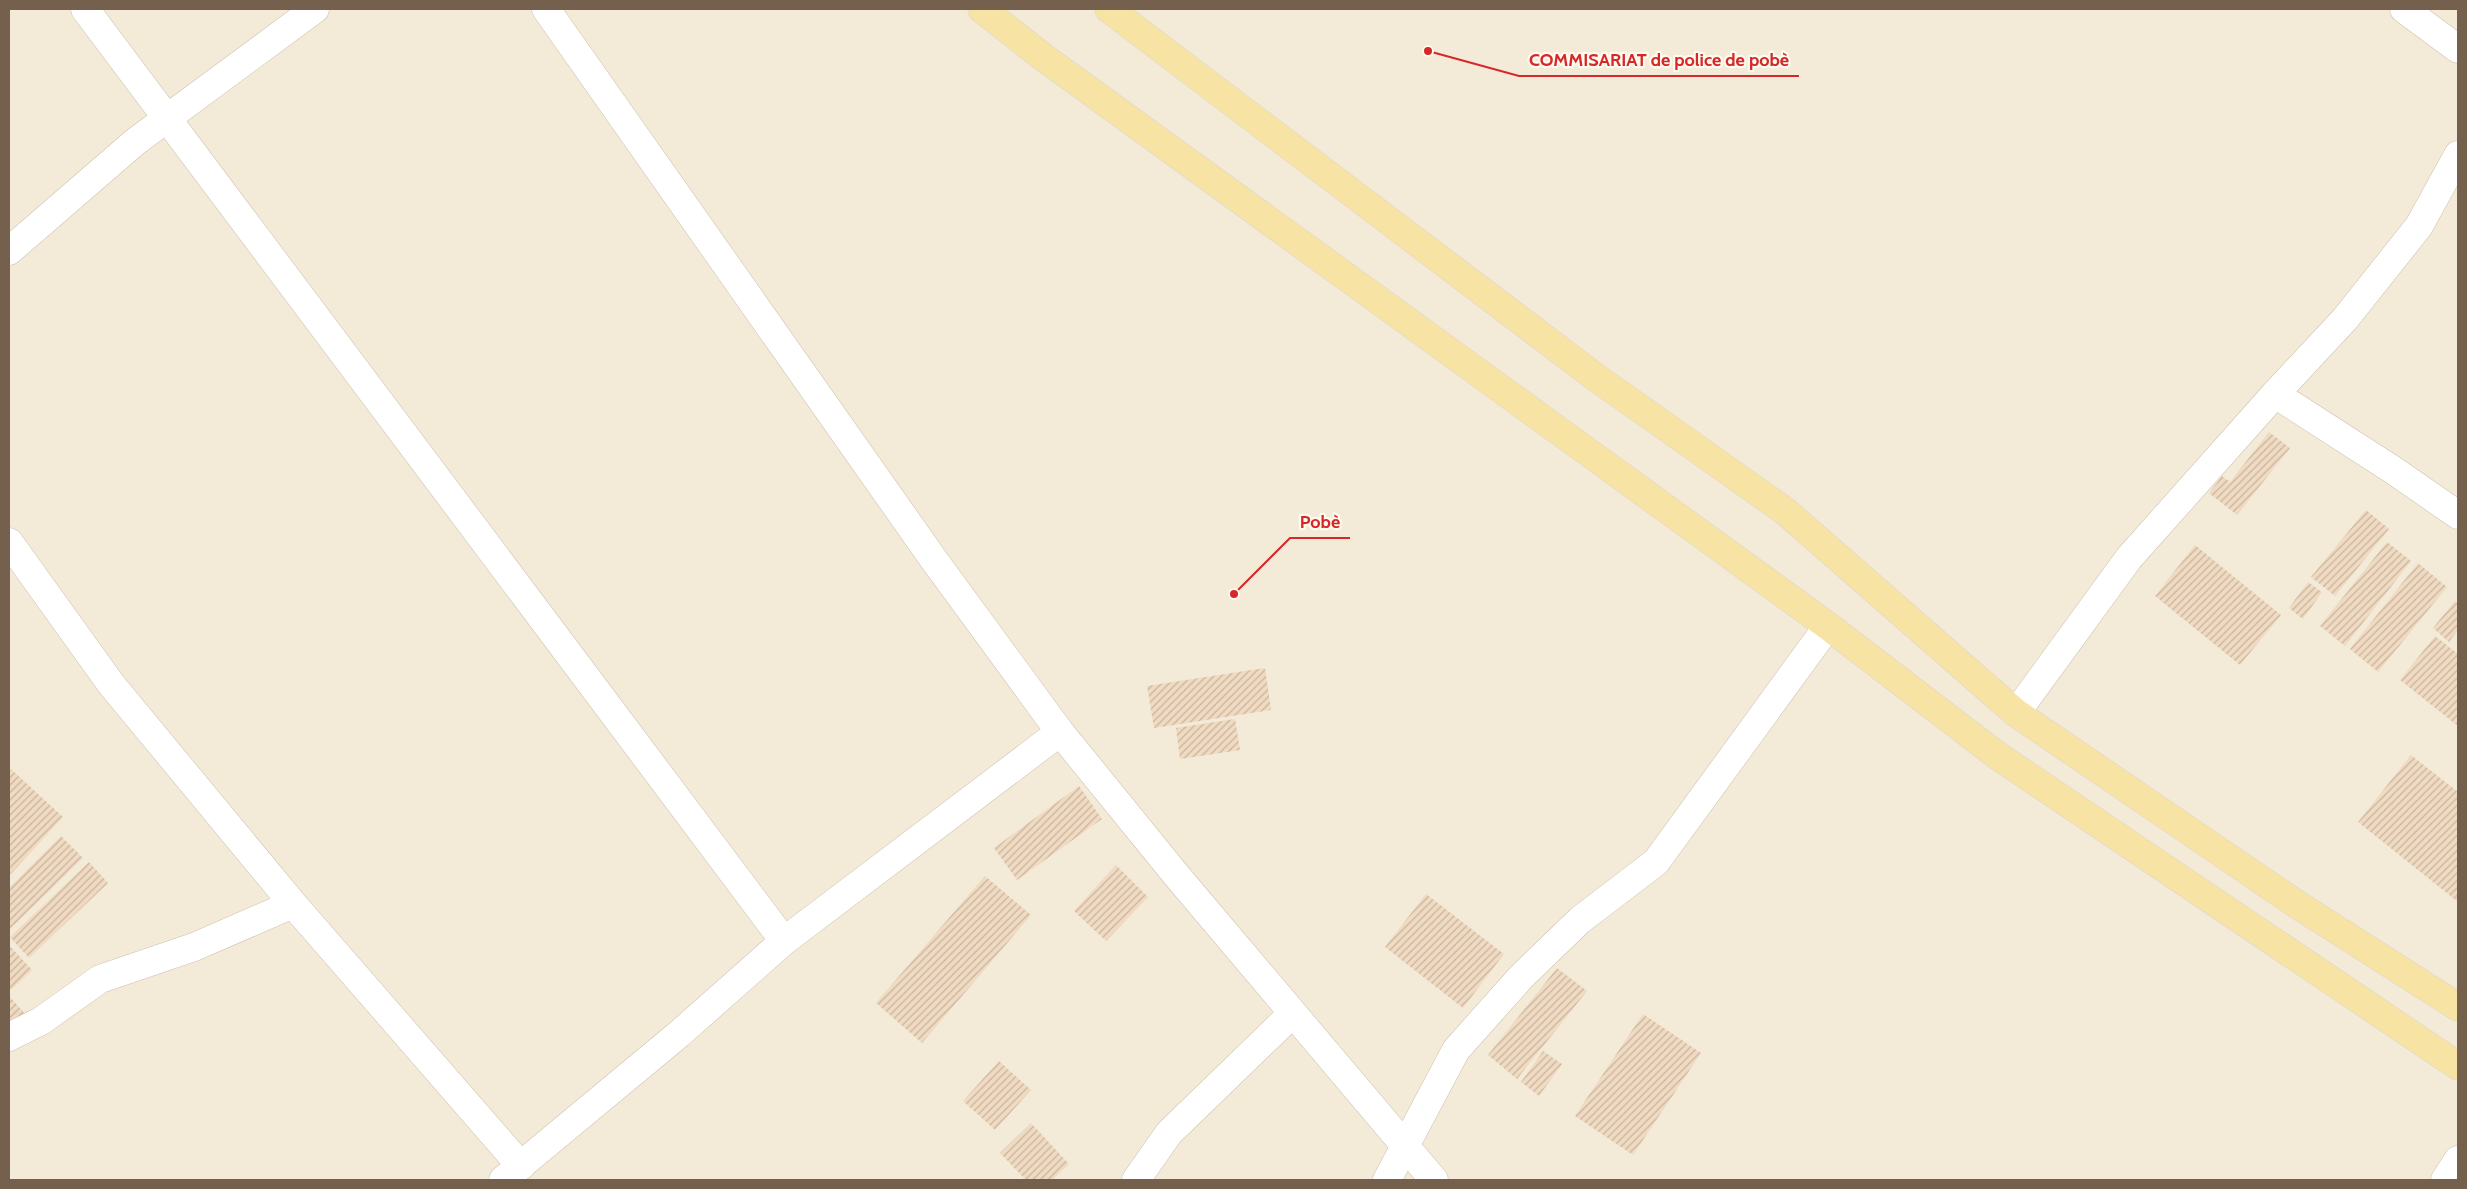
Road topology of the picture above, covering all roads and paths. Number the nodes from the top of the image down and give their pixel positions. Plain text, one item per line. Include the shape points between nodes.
1 (86, 9) edge
2 (315, 9) edge
3 (546, 9) edge
4 (982, 9) edge
5 (1109, 9) edge
6 (2404, 9) edge
7 (2458, 49) edge
8 (167, 119) junction
9 (2458, 155) edge
10 (9, 251) edge
11 (2275, 394) junction
12 (2458, 515) edge
13 (9, 542) edge
14 (1828, 626) junction
15 (2016, 713) junction
16 (1060, 732) junction
17 (293, 904) junction
18 (784, 941) junction
19 (2458, 1007) edge
20 (1292, 1014) junction
21 (9, 1038) edge
22 (2458, 1066) edge
23 (1404, 1147) junction
24 (2458, 1160) edge
25 (512, 1173) edge
26 (1136, 1180) edge
27 (1387, 1180) edge
28 (1434, 1180) edge
29 (2445, 1180) edge

1 - 8 street
2 - 8 street
3 - 16 street via 934,560
4 - 14 main road via 1043,57
5 - 15 main road via 1594,376 1784,511
6 - 7 street
8 - 10 street via 135,142
8 - 18 street
9 - 11 street via 2419,226 2345,319
11 - 12 street
11 - 15 street via 2129,558
13 - 17 street via 111,684
14 - 22 main road via 1998,756
14 - 23 street via 1656,862 1580,920 1521,977 1456,1050
15 - 19 main road via 2298,905
16 - 18 street
16 - 20 street
17 - 21 street via 194,947 100,979 41,1021
17 - 25 street
18 - 25 street via 679,1034
20 - 23 street
20 - 26 street via 1169,1133
23 - 27 street
23 - 28 street
24 - 29 street

